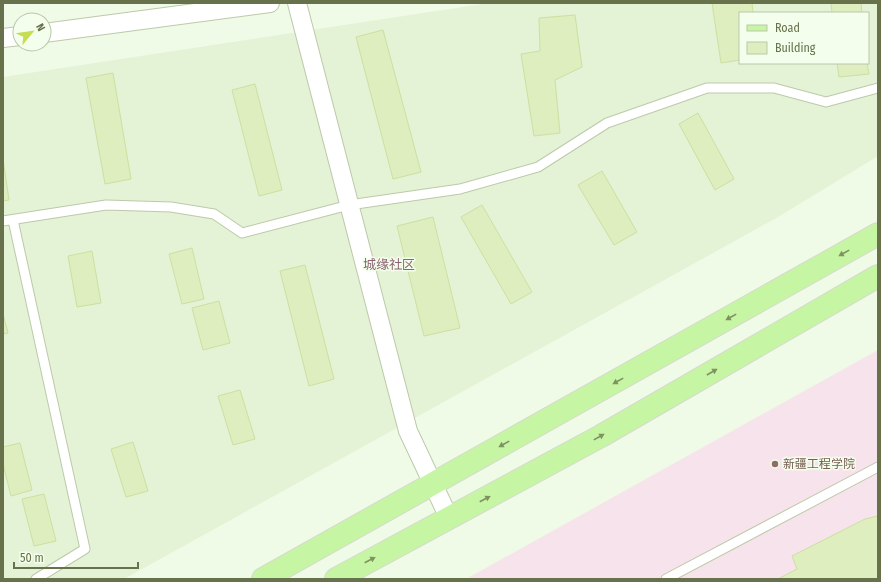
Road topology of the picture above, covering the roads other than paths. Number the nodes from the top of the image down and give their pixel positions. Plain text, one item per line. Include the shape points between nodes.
1 (270, 3) edge
2 (297, 3) edge
3 (52, 32) edge
4 (878, 88) edge
5 (349, 205) junction
6 (13, 220) junction
7 (3, 221) edge
8 (878, 234) edge
9 (878, 276) edge
10 (878, 467) edge
11 (433, 484) junction
12 (449, 518) junction
13 (36, 579) edge
14 (263, 579) edge
15 (336, 579) edge
16 (666, 579) edge

1 - 3 street
2 - 5 street
4 - 5 lane via 826,102 774,88 707,88 607,123 538,167 460,189
5 - 6 lane via 242,233 214,214 171,207 106,205
5 - 11 street via 408,431
6 - 7 lane
6 - 13 lane via 85,549
8 -> 11 main road
12 -> 9 main road via 601,436
10 - 16 lane
11 - 12 street
11 - 14 main road
15 -> 12 main road

